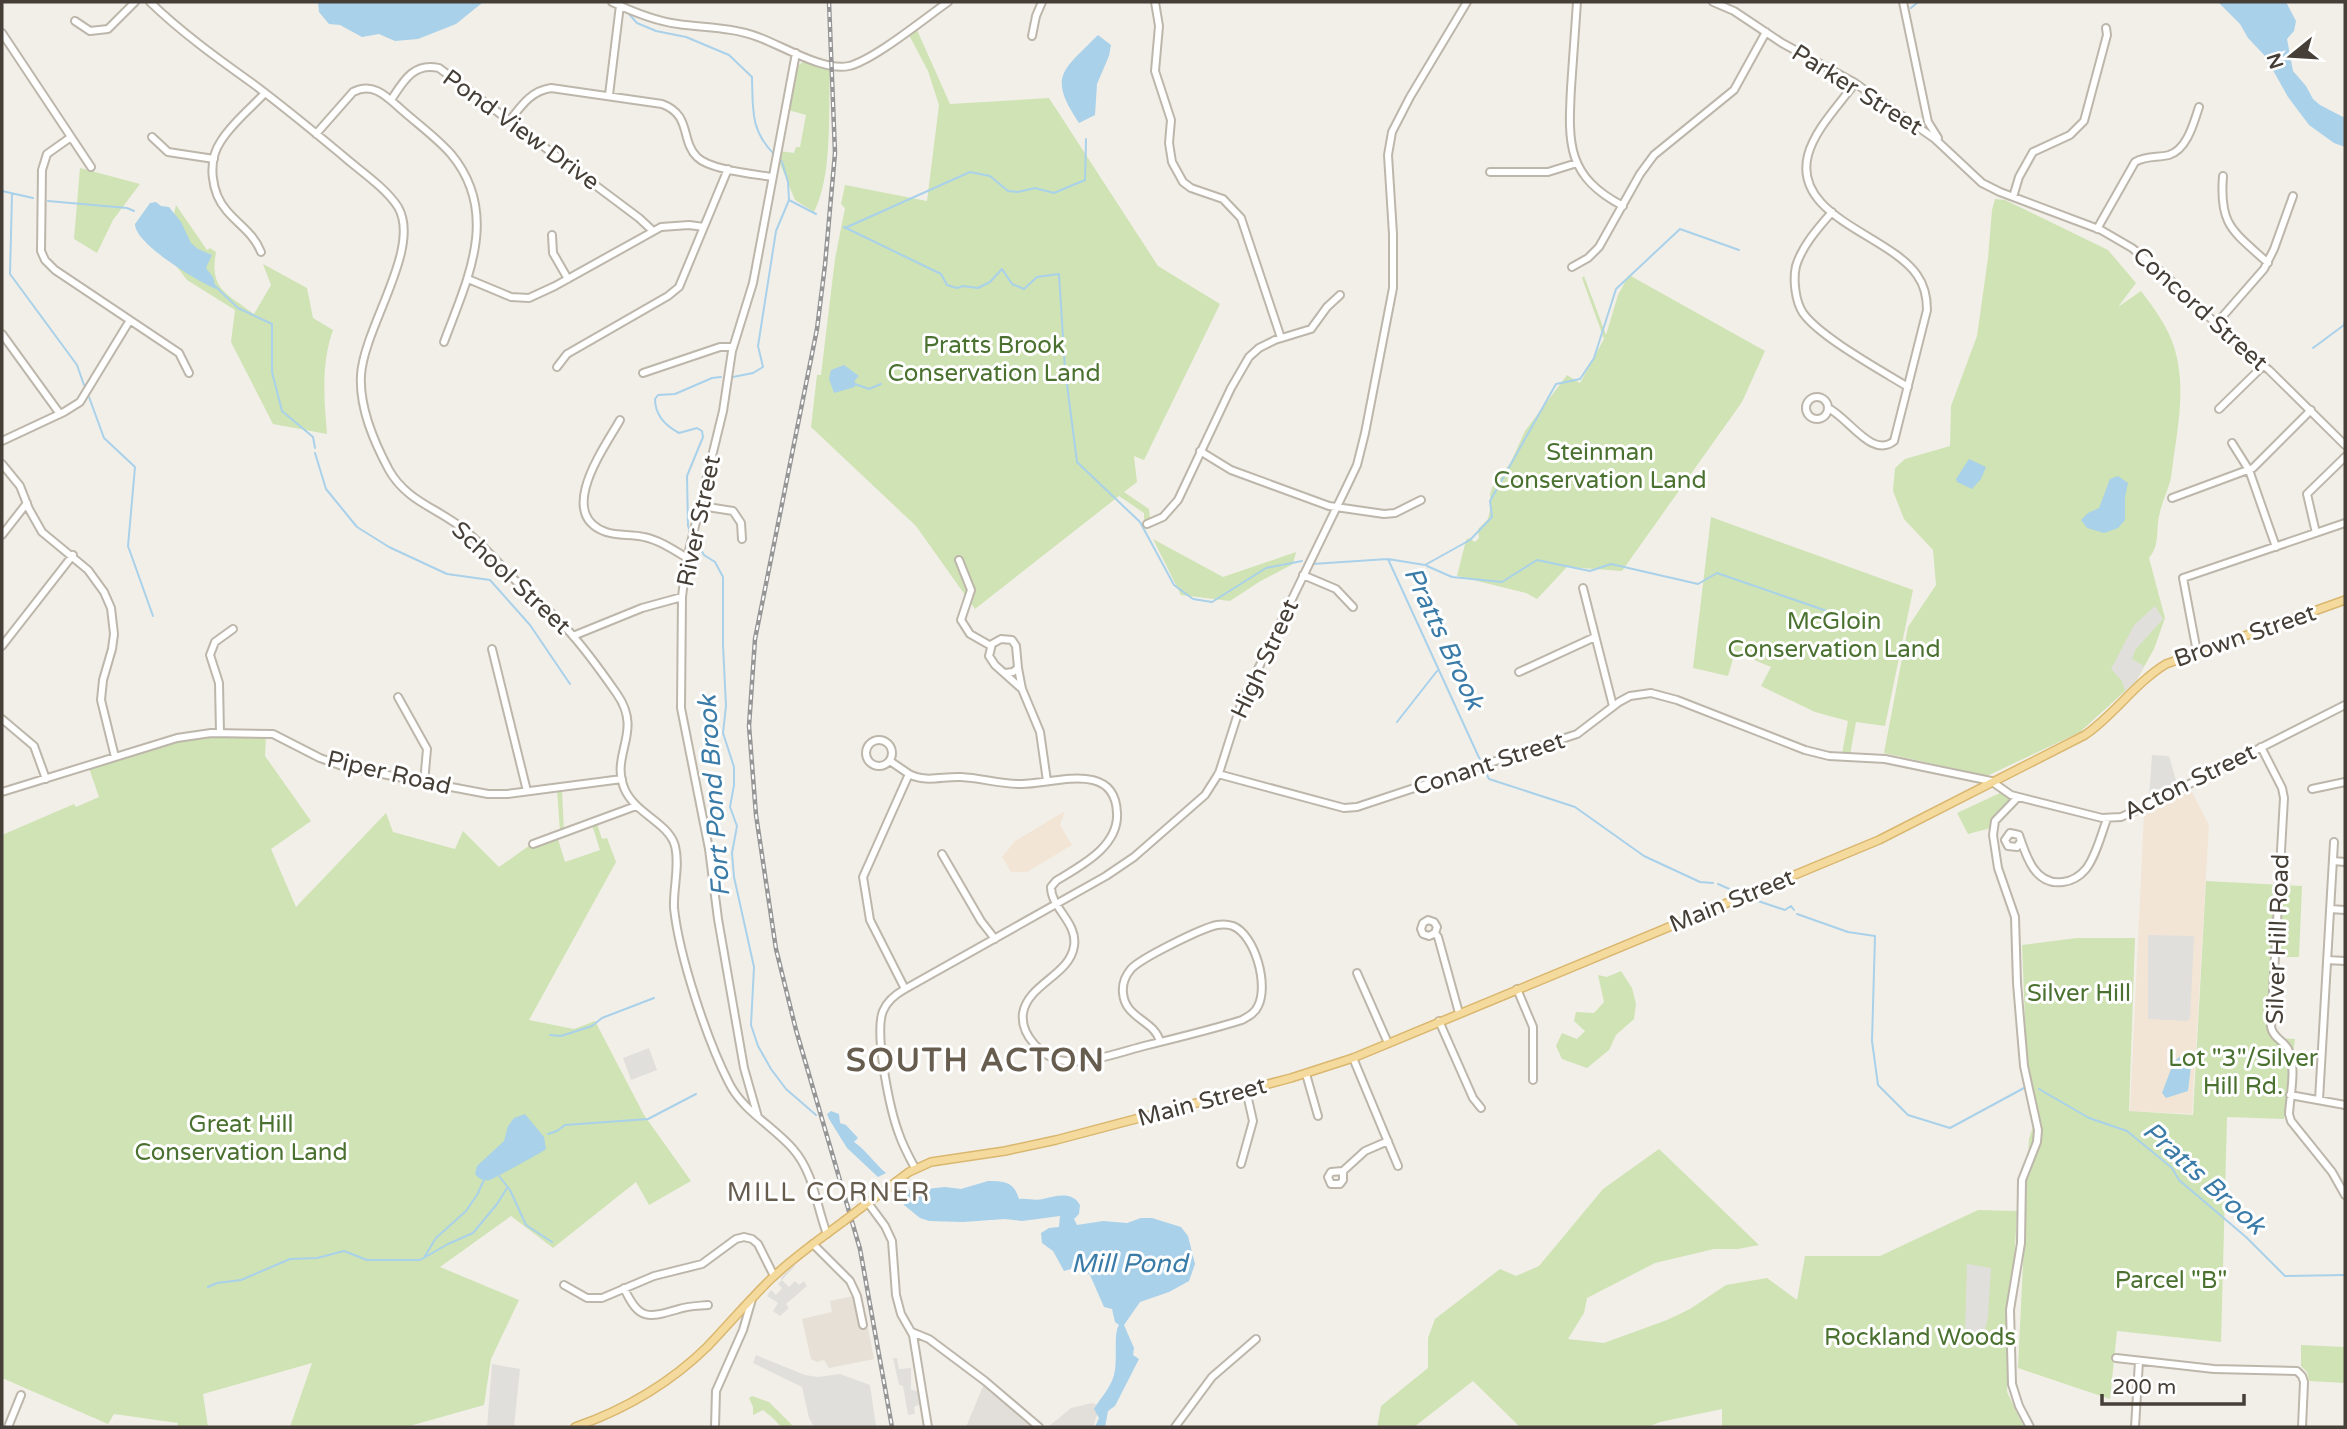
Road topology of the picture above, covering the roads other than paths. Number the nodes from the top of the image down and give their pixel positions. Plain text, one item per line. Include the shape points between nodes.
1 (135, 2) edge
2 (150, 2) edge
3 (612, 2) edge
4 (933, 2) edge
5 (948, 2) edge
6 (1042, 2) edge
7 (1155, 2) edge
8 (1467, 2) edge
9 (1577, 2) edge
10 (1713, 2) edge
11 (1903, 2) edge
12 (620, 5) junction
13 (938, 9) junction
14 (75, 20) dead end
15 (2105, 28) dead end
16 (1766, 32) junction
17 (2, 33) edge
18 (1032, 36) dead end
19 (796, 53) junction
20 (1855, 83) junction
21 (265, 93) junction
22 (609, 95) junction
23 (391, 100) junction
24 (2199, 107) dead end
25 (510, 120) junction
26 (316, 134) junction
27 (71, 137) junction
28 (152, 137) dead end
29 (1943, 146) junction
30 (214, 159) junction
31 (1577, 163) junction
32 (91, 167) dead end
33 (728, 169) junction
34 (1490, 173) dead end
35 (2223, 176) dead end
36 (772, 177) junction
37 (1994, 189) joint
38 (2293, 195) dead end
39 (2013, 197) junction
40 (1623, 206) junction
41 (1832, 212) junction
42 (704, 228) junction
43 (2097, 229) junction
44 (653, 231) junction
45 (552, 235) dead end
46 (261, 252) dead end
47 (2268, 262) junction
48 (1572, 267) dead end
49 (468, 279) junction
50 (568, 279) junction
51 (1340, 295) dead end
52 (130, 320) junction
53 (2216, 324) junction
54 (2, 334) edge
55 (1281, 338) junction
56 (444, 342) dead end
57 (733, 347) junction
58 (2263, 366) junction
59 (557, 367) dead end
60 (189, 373) dead end
61 (643, 373) dead end
62 (1909, 387) junction
63 (1828, 408) dead end
64 (2219, 409) dead end
65 (2311, 410) junction
66 (60, 414) junction
67 (620, 420) dead end
68 (2, 441) edge
69 (2232, 443) dead end
70 (2345, 444) edge
71 (1200, 451) junction
72 (2345, 457) edge
73 (2, 464) edge
74 (2249, 470) junction
75 (2172, 498) dead end
76 (1421, 500) dead end
77 (27, 503) junction
78 (701, 506) junction
79 (1337, 507) junction
80 (2345, 523) edge
81 (1147, 524) dead end
82 (2316, 533) junction
83 (2, 535) edge
84 (742, 539) dead end
85 (2276, 547) junction
86 (73, 555) junction
87 (687, 558) junction
88 (959, 560) dead end
89 (1303, 575) junction
90 (1583, 588) dead end
91 (682, 597) junction
92 (2345, 600) edge
93 (1353, 607) dead end
94 (233, 629) dead end
95 (573, 636) junction
96 (1595, 636) junction
97 (2, 646) edge
98 (991, 646) junction
99 (492, 649) dead end
100 (2197, 652) junction
101 (1018, 668) junction
102 (1519, 672) dead end
103 (1005, 673) junction
104 (1021, 689) junction
105 (398, 697) dead end
106 (2345, 705) edge
107 (1613, 706) junction
108 (2, 719) edge
109 (220, 733) junction
110 (2261, 747) junction
111 (116, 757) junction
112 (890, 761) junction
113 (909, 774) junction
114 (1218, 774) junction
115 (46, 779) junction
116 (622, 779) junction
117 (1047, 781) junction
118 (1991, 781) junction
119 (2345, 782) edge
120 (424, 783) junction
121 (2312, 789) dead end
122 (527, 791) junction
123 (2, 792) edge
124 (2018, 797) junction
125 (636, 806) junction
126 (2108, 819) junction
127 (1879, 840) joint
128 (2021, 841) dead end
129 (2334, 842) dead end
130 (533, 844) dead end
131 (942, 854) dead end
132 (2333, 861) junction
133 (2345, 862) edge
134 (1057, 904) junction
135 (2330, 909) junction
136 (2345, 910) edge
137 (1435, 933) dead end
138 (995, 939) junction
139 (2327, 960) junction
140 (2345, 961) edge
141 (1357, 973) dead end
142 (905, 989) junction
143 (1517, 989) junction
144 (1459, 1013) junction
145 (1439, 1021) junction
146 (1160, 1042) junction
147 (1388, 1043) junction
148 (1353, 1058) junction
149 (1306, 1074) junction
150 (1533, 1080) dead end
151 (1246, 1090) junction
152 (2290, 1095) junction
153 (2319, 1100) junction
154 (2345, 1105) edge
155 (1481, 1108) dead end
156 (1318, 1116) dead end
157 (758, 1117) junction
158 (1388, 1141) junction
159 (1241, 1164) dead end
160 (1398, 1166) dead end
161 (915, 1168) junction
162 (1343, 1171) dead end
163 (2345, 1195) edge
164 (865, 1205) junction
165 (827, 1234) junction
166 (813, 1244) junction
167 (774, 1276) junction
168 (564, 1285) dead end
169 (624, 1288) junction
170 (752, 1299) junction
171 (708, 1306) dead end
172 (863, 1325) dead end
173 (912, 1332) junction
174 (1256, 1339) dead end
175 (2116, 1358) dead end
176 (2139, 1361) junction
177 (20, 1395) dead end
178 (2, 1418) edge
179 (9, 1425) edge
180 (575, 1427) edge
181 (715, 1427) edge
182 (928, 1427) edge
183 (1039, 1427) edge
184 (1175, 1427) edge
185 (2030, 1427) edge
186 (2135, 1427) edge
187 (2302, 1427) edge

1 - 14 street via 108,29 90,31
2 - 21 street, School Street
3 - 12 street
4 - 13 street
5 - 13 street
6 - 18 street
7 - 55 street via 1160,26 1155,71 1171,120 1172,162 1191,188 1223,199 1237,212
8 - 79 street, High Street via 1392,132 1388,155 1393,234 1390,305 1361,451
9 - 31 street via 1569,123
10 - 16 street, Parker Street
11 - 29 street via 1928,122
12 - 19 street via 674,24 747,33
12 - 22 street
13 - 19 street via 849,66
15 - 39 street via 2084,121 2070,135 2033,152
16 - 20 street, Parker Street
16 - 40 street via 1734,90 1654,155
17 - 27 street
19 - 36 street, River Street
20 - 29 street, Parker Street
20 - 41 street via 1808,156 1811,189
21 - 26 street, School Street
21 - 30 street via 220,141
22 - 25 street via 545,89 527,100
22 - 33 street via 671,108 681,117 697,157
23 - 25 street, Pond View Drive via 414,71 434,67
23 - 26 street via 373,88 359,89
23 - 49 street via 450,153 469,185 478,230
24 - 43 street via 2179,148 2135,162
25 - 44 street, Pond View Drive
26 - 95 street, School Street via 392,200 404,224 403,252 371,333 361,375 366,416 391,473 417,501 469,533
27 - 32 street
27 - 52 street via 44,162 41,251 52,267
28 - 30 street via 168,152
29 - 37 street, Parker Street
30 - 46 street via 214,185 222,206 251,234
31 - 34 street via 1548,172
31 - 40 street via 1597,189
33 - 36 street
33 - 42 street
35 - 47 street via 2225,219
36 - 57 street, River Street via 750,295
37 - 39 street, Concord Street
38 - 47 street
39 - 43 street, Concord Street
40 - 48 street via 1595,253
41 - 62 street via 1904,262 1922,283 1927,310
41 - 62 street via 1810,239 1797,266 1795,283 1801,308 1823,331
42 - 44 street via 670,226
42 - 59 street via 676,291 565,356
43 - 53 street, Concord Street via 2142,254
44 - 50 street
45 - 50 street via 553,253
47 - 53 street
49 - 50 street via 524,298
49 - 56 street
51 - 55 street via 1311,329
52 - 60 street via 179,353
52 - 66 street via 83,399
53 - 58 street, Concord Street
54 - 66 street
55 - 71 street via 1249,357
57 - 61 street
57 - 78 street, River Street
58 - 64 street
58 - 65 street, Concord Street
62 - 63 street via 1898,432 1885,447 1869,442
65 - 70 street, Concord Street
65 - 74 street
66 - 68 street
67 - 87 street via 586,484 583,500 589,519 602,531 650,538
69 - 74 street
71 - 79 street via 1231,470
71 - 81 street via 1173,505 1163,517
72 - 82 street via 2307,494
73 - 77 street
74 - 75 street
74 - 85 street
76 - 79 street via 1384,514
77 - 83 street
77 - 86 street via 43,532
78 - 84 street via 733,511 741,523
78 - 87 street, River Street
79 - 89 street, High Street
80 - 82 street
82 - 85 street
85 - 100 street via 2183,578
86 - 97 street
86 - 111 street via 97,580 111,608 113,649 101,692
87 - 91 street, River Street
88 - 98 street via 971,590 961,620 970,634
89 - 93 street via 1336,589
89 - 114 street, High Street via 1241,704
90 - 96 street
91 - 95 street
91 - 157 street, River Street via 681,708 745,1070
92 - 100 main road, Brown Street
94 - 109 street via 215,642 211,655 219,683
95 - 116 street, School Street via 628,714
96 - 102 street
96 - 107 street
98 - 101 street via 1001,639 1012,640
98 - 103 street via 991,661
99 - 122 street
100 - 118 main road, Brown Street via 2152,673 2085,735
101 - 103 street
101 - 104 street
103 - 104 street
104 - 117 street via 1040,732
105 - 120 street via 426,747
106 - 110 street, Acton Street
107 - 114 street, Conant Street via 1577,734 1357,807 1345,808
107 - 118 street, Conant Street via 1630,696 1662,695 1823,755 1885,759
108 - 115 street via 34,746
109 - 111 street, Piper Road via 181,737
109 - 120 street, Piper Road via 273,734 335,764
110 - 126 street, Acton Street via 2144,807
110 - 152 street, Silver Hill Road via 2284,798 2271,1027 2291,1059
111 - 115 street, Piper Road
112 - 112 street via 887,742 877,740 868,745 866,756 873,764
112 - 113 street
113 - 117 street via 922,779 962,777 1017,784
113 - 142 street via 863,877 870,920
114 - 134 street, High Street via 1205,795 1134,857
115 - 123 street, Piper Road
116 - 122 street, Piper Road
116 - 125 street
117 - 134 street via 1095,780 1108,790 1117,810 1103,848 1053,884 1051,893
118 - 124 street, Acton Street
118 - 127 main road, Brown Street
119 - 121 street
120 - 122 street, Piper Road via 491,795
124 - 126 street, Acton Street
124 - 185 street via 1995,821 1993,835 1998,868 2015,917 2024,1066 2038,1130 2022,1180 2021,1243 2010,1310 2012,1384
125 - 130 street
125 - 157 street via 673,841 675,915 694,990 730,1085
126 - 128 street via 2089,864 2070,881 2054,882 2040,876
127 - 143 main road, Main Street
129 - 132 street
131 - 138 street
132 - 133 street
132 - 135 street
134 - 138 street, High Street
134 - 146 street via 1073,930 1074,948 1025,1007 1023,1021 1030,1039 1047,1054 1065,1061
135 - 136 street
135 - 139 street
137 - 144 street
138 - 142 street, High Street
139 - 140 street
139 - 153 street
141 - 147 street
142 - 161 street, High Street via 884,1008 880,1035 896,1127
143 - 144 main road, Main Street
143 - 150 street via 1532,1027
144 - 145 main road, Main Street
145 - 147 main road, Main Street
145 - 155 street
146 - 146 street via 1156,1031 1132,1014 1125,1002 1129,972 1142,960 1211,927 1226,924 1240,930 1252,946 1261,977 1262,993 1255,1011 1242,1020
147 - 148 main road, Main Street
148 - 149 main road, Main Street
148 - 158 street
149 - 151 main road, Main Street
149 - 156 street
151 - 159 street via 1252,1121
151 - 161 main road, Main Street via 1036,1145 941,1159
152 - 153 street
152 - 163 street, Silver Hill Road via 2291,1121
153 - 154 street
157 - 165 street via 804,1164
158 - 160 street
158 - 162 street via 1365,1151
161 - 164 main road, Main Street
164 - 165 main road, Main Street, bridge
164 - 173 street via 892,1239 897,1298
165 - 166 main road, Main Street
166 - 167 main road, Main Street
166 - 172 street via 851,1283
167 - 169 street via 758,1244 744,1237 705,1262
167 - 170 main road, Main Street
168 - 169 street via 593,1299
169 - 171 street via 635,1308 646,1315
170 - 180 main road, Main Street via 705,1348 658,1387
170 - 181 street via 716,1391
173 - 182 street
173 - 183 street via 925,1336
174 - 184 street via 1212,1377
175 - 176 street
176 - 186 street
176 - 187 street via 2224,1370 2297,1371 2304,1382
177 - 179 street
178 - 179 street

